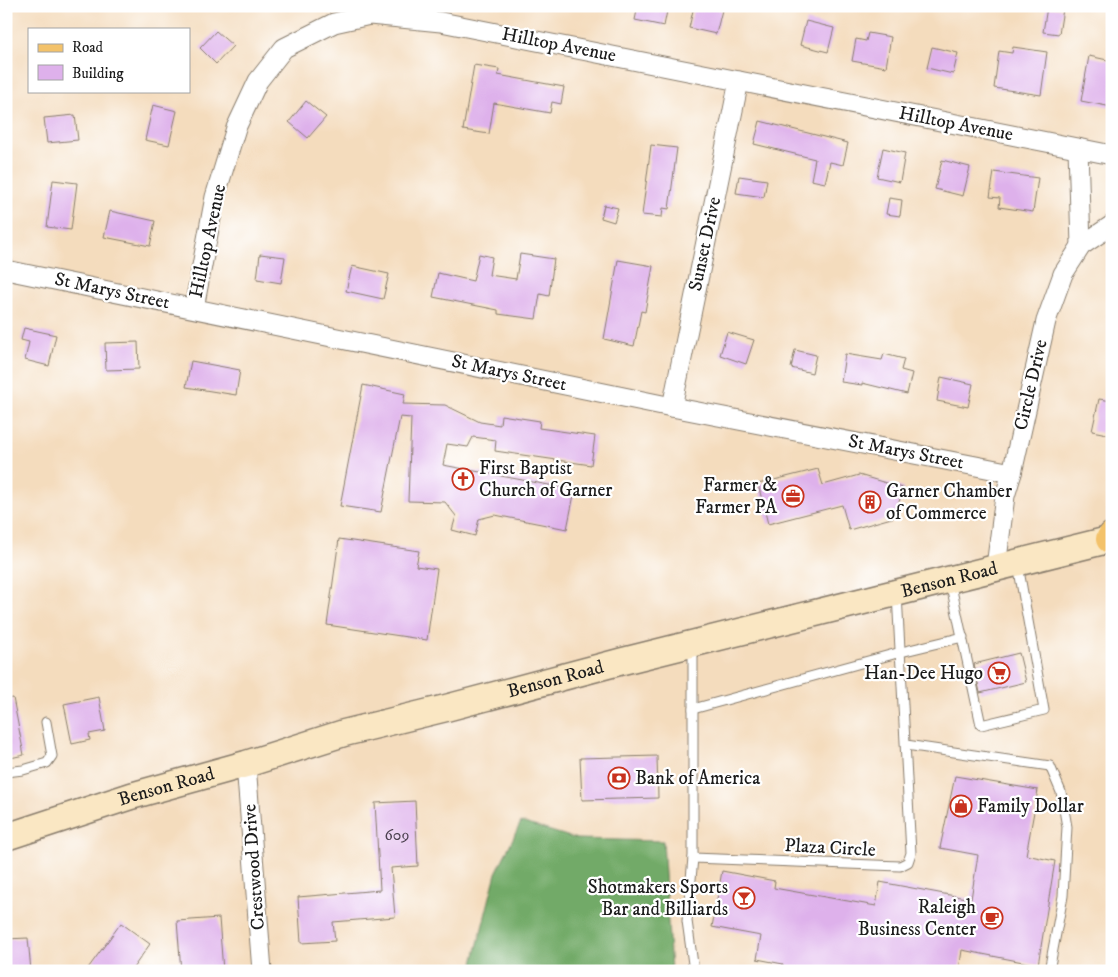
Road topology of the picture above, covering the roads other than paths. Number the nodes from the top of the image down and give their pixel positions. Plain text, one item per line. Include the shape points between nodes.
1 (739, 81) junction
2 (1078, 148) junction
3 (1112, 155) edge
4 (1112, 225) edge
5 (1081, 246) junction
6 (6, 270) edge
7 (194, 308) junction
8 (672, 407) junction
9 (1012, 473) junction
10 (1111, 539) edge
11 (1007, 565) junction
12 (950, 579) junction
13 (897, 593) junction
14 (963, 637) junction
15 (693, 644) junction
16 (901, 652) junction
17 (692, 709) junction
18 (46, 722) dead end
19 (906, 745) junction
20 (246, 764) junction
21 (6, 772) edge
22 (6, 837) edge
23 (693, 858) junction
24 (262, 971) edge
25 (694, 971) edge
26 (1048, 971) edge

1 - 2 street, Hilltop Avenue
1 - 7 street, Hilltop Avenue via 441,22 370,15 334,23 284,48 258,81 236,128 216,197
1 - 8 street, Sunset Drive
2 - 3 street, Hilltop Avenue
2 - 5 street
4 - 5 street, Circle Drive
5 - 9 street, Circle Drive via 1063,274 1046,322
6 - 7 street, St Marys Street
7 - 8 street, St Marys Street
8 - 9 street, St Marys Street
9 - 11 street, Circle Drive via 1005,496
10 - 11 main road, Benson Road
11 - 12 main road, Benson Road
11 - 14 lane via 1044,710 982,725
12 - 13 main road, Benson Road
12 - 14 lane
13 - 15 main road, Benson Road
13 - 16 lane, Plaza Circle
14 - 16 lane
15 - 17 lane
15 - 20 main road, Benson Road via 344,733
16 - 17 lane
16 - 19 lane, Plaza Circle
17 - 23 lane
18 - 21 lane via 52,756 47,763
19 - 23 lane, Plaza Circle via 911,853 908,862 900,866
19 - 26 lane via 1050,766 1062,792 1067,827 1063,896
20 - 22 main road, Benson Road via 131,796
20 - 24 street, Crestwood Drive
23 - 25 lane via 687,921

